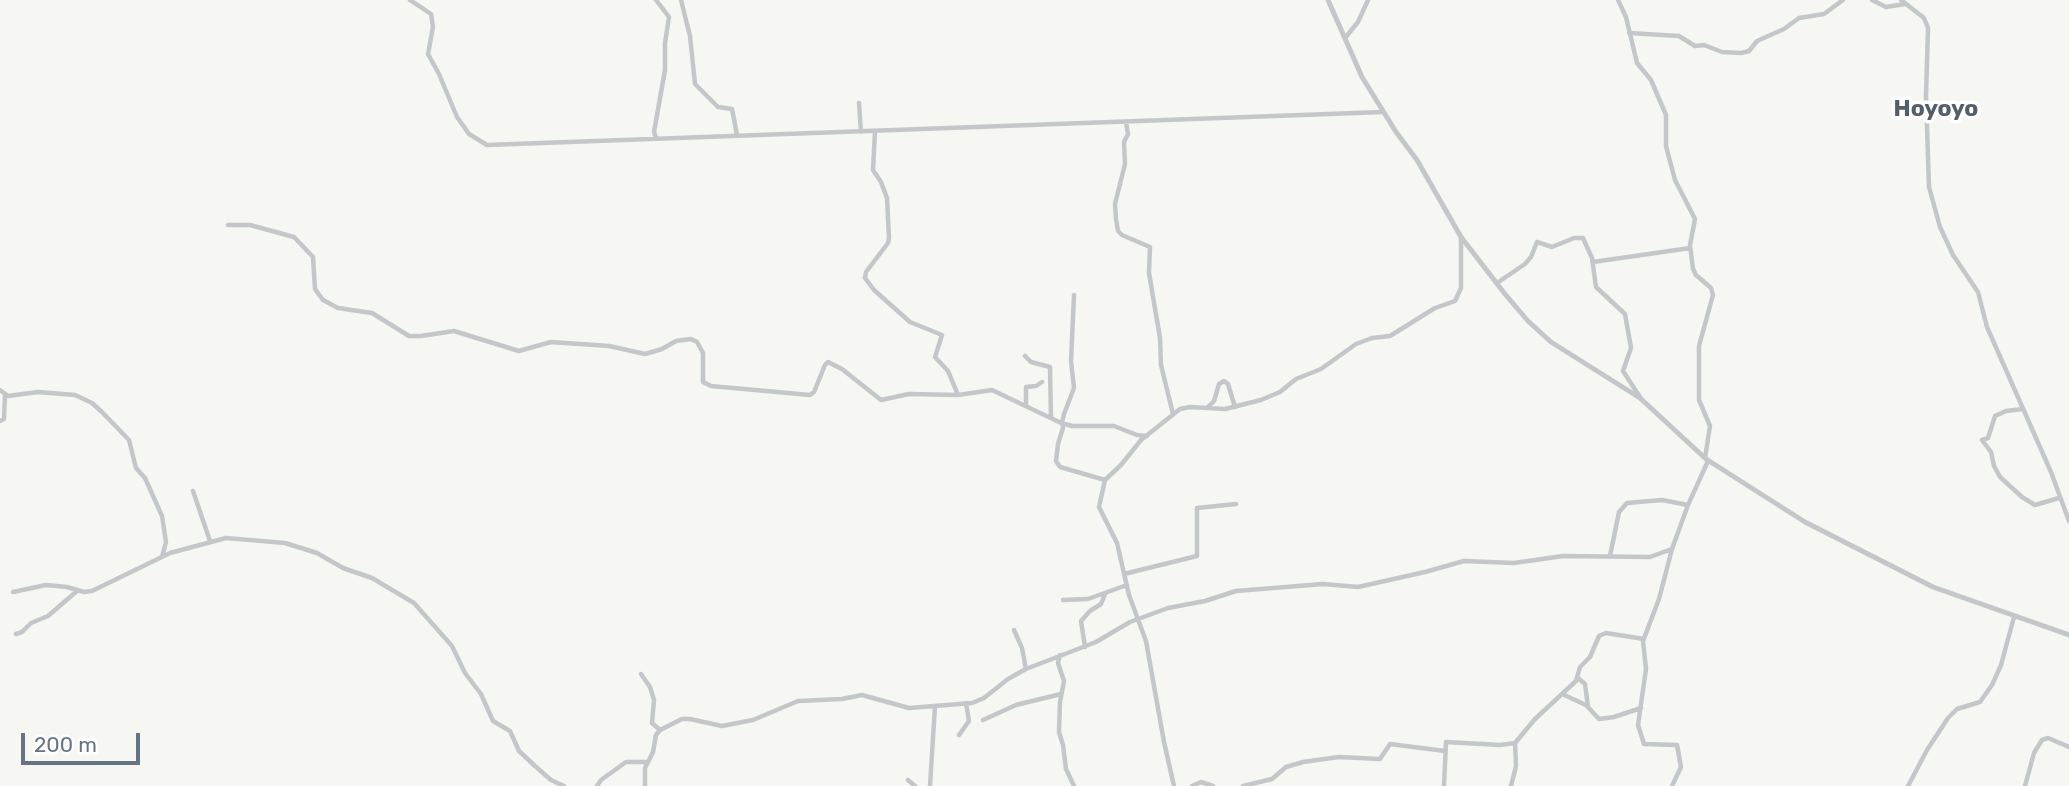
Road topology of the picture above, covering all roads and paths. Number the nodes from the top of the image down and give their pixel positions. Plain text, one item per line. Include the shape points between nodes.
1 (410, 0) edge
2 (656, 0) edge
3 (681, 0) edge
4 (1328, 0) edge
5 (1368, 0) edge
6 (1618, 0) edge
7 (1843, 0) edge
8 (1872, 0) edge
9 (1903, 2) edge
10 (1629, 33) junction
11 (1345, 38) junction
12 (859, 103) dead end
13 (1383, 112) junction
14 (1126, 122) junction
15 (875, 131) junction
16 (861, 132) junction
17 (737, 135) junction
18 (656, 138) junction
19 (228, 225) dead end
20 (1461, 237) junction
21 (1690, 248) junction
22 (1593, 262) junction
23 (1497, 283) junction
24 (1074, 295) dead end
25 (1025, 356) dead end
26 (1041, 382) dead end
27 (0, 390) edge
28 (5, 395) junction
29 (958, 395) junction
30 (1640, 398) junction
31 (1026, 406) junction
32 (1235, 407) junction
33 (1207, 408) junction
34 (2023, 409) junction
35 (1173, 414) junction
36 (1051, 419) junction
37 (0, 421) edge
38 (1062, 423) junction
39 (1147, 436) junction
40 (1707, 460) junction
41 (1105, 480) junction
42 (193, 491) dead end
43 (2059, 498) junction
44 (1236, 504) dead end
45 (1688, 505) junction
46 (2069, 521) edge
47 (210, 541) junction
48 (1672, 549) junction
49 (1610, 556) junction
50 (162, 557) junction
51 (1124, 573) junction
52 (1127, 585) junction
53 (78, 590) junction
54 (13, 592) dead end
55 (1105, 594) junction
56 (1063, 600) dead end
57 (2014, 617) junction
58 (1139, 618) junction
59 (1014, 630) dead end
60 (16, 634) dead end
61 (2069, 635) edge
62 (1644, 639) junction
63 (1085, 647) junction
64 (1060, 655) junction
65 (1026, 669) junction
66 (641, 674) dead end
67 (1578, 678) junction
68 (1061, 694) junction
69 (1562, 694) junction
70 (966, 703) junction
71 (935, 706) junction
72 (1588, 708) junction
73 (1641, 708) junction
74 (983, 720) dead end
75 (660, 730) junction
76 (959, 735) dead end
77 (1515, 743) junction
78 (2069, 747) edge
79 (1445, 751) junction
80 (648, 761) junction
81 (908, 780) dead end
82 (564, 786) edge
83 (597, 786) edge
84 (645, 786) edge
85 (915, 786) edge
86 (930, 786) edge
87 (1074, 786) edge
88 (1174, 786) edge
89 (1192, 786) edge
90 (1213, 786) edge
91 (1243, 786) edge
92 (1444, 786) edge
93 (1511, 786) edge
94 (1672, 786) edge
95 (1908, 786) edge
96 (2025, 786) edge

1 - 18 street via 432,17 428,54 457,117 464,129 485,144
2 - 18 street via 669,17
3 - 17 street via 697,88 718,107 732,109
4 - 11 street
5 - 11 street
6 - 10 street
7 - 10 street via 1824,14 1799,18 1741,54 1695,46 1679,36
8 - 9 street via 1886,7
9 - 34 street via 1924,18 1928,29 1929,187 1938,220 1953,255 1977,289 1987,327
10 - 21 street via 1637,63 1651,80 1666,115 1666,146 1675,180 1695,219
11 - 13 street
12 - 16 street
13 - 14 street
13 - 20 street
14 - 15 street
14 - 35 street via 1116,219 1122,235 1150,247 1161,365
15 - 16 street
15 - 29 street via 873,170 887,198 889,238 865,278 910,322 942,335 935,357 948,371
16 - 17 street
17 - 18 street
19 - 29 street via 250,225 294,237 313,257 315,289 323,300 338,308 372,313 408,336 454,331 519,351 551,342 645,354 691,339 698,342 703,354 703,382 711,386 810,395 828,362 881,400 909,394
20 - 23 street
20 - 32 street via 1461,288 1455,301 1390,336 1350,347 1280,392
21 - 22 street
21 - 40 street via 1695,272 1713,295 1699,346 1699,400 1710,426
22 - 23 street via 1581,237 1552,247 1537,242 1529,261
22 - 30 street via 1596,287 1625,314 1631,348 1623,371
23 - 30 street via 1528,321 1561,350
24 - 38 street via 1074,388
25 - 36 street via 1051,368
26 - 31 street via 1026,387
27 - 28 street
28 - 37 street via 4,419
28 - 50 street via 78,396 94,404 121,431 162,516 166,542
29 - 31 street via 992,390
30 - 40 street
31 - 36 street
32 - 33 street
32 - 33 street via 1224,381
33 - 35 street via 1190,407
34 - 43 street
34 - 43 street via 1995,416 1988,438 1982,440 2000,477 2022,497 2035,505
35 - 39 street
36 - 38 street
38 - 39 street via 1114,426
38 - 41 street via 1057,464
39 - 41 street
40 - 45 street
40 - 57 street via 1805,522 1918,580
41 - 51 street via 1099,507 1117,543
42 - 47 street
43 - 46 street
44 - 51 street via 1197,508 1197,556
45 - 48 street
45 - 49 street via 1662,500 1627,503 1619,512
47 - 50 street
47 - 82 street via 234,538 305,549 413,602 452,646 493,721 510,731 519,751 541,772
48 - 49 street via 1650,557
48 - 62 street
49 - 58 street via 1514,563 1471,560 1358,587 1253,588
50 - 53 street via 92,591
51 - 52 street
52 - 55 street
52 - 58 street
53 - 54 street via 39,585
53 - 60 street via 48,616
55 - 56 street
55 - 63 street via 1082,621
57 - 61 street
57 - 95 street via 1992,685 1980,702 1957,709 1948,718
58 - 63 street
58 - 88 street
59 - 65 street
62 - 67 street via 1599,636
62 - 73 street
63 - 64 street
64 - 65 street
64 - 68 street
65 - 70 street via 979,701
66 - 75 street via 652,691 652,723
67 - 69 street
67 - 72 street via 1585,684
68 - 74 street via 1016,705
68 - 87 street via 1059,732
69 - 72 street
69 - 77 street
70 - 71 street
70 - 76 street via 969,720
71 - 75 street via 909,708 862,695 798,701 747,722 717,726 685,719
71 - 86 street
72 - 73 street via 1604,720
73 - 94 street via 1638,726 1644,744 1674,744 1679,749 1681,766
75 - 80 street
77 - 79 street via 1449,741
77 - 93 street
78 - 96 street via 2042,740
79 - 91 street via 1390,744 1380,759 1339,757 1303,762 1283,768 1272,779
79 - 92 street
80 - 83 street via 626,762
80 - 84 street
81 - 85 street
89 - 90 street via 1201,782

